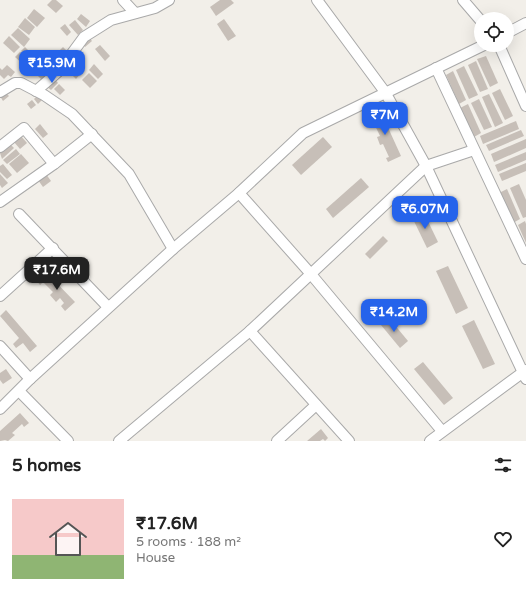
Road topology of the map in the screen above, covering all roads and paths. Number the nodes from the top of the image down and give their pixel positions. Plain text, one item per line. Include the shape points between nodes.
1 (123, 0) edge
2 (169, 0) edge
3 (317, 0) edge
4 (463, 0) edge
5 (135, 13) junction
6 (474, 13) edge
7 (526, 23) edge
8 (514, 29) edge
9 (474, 50) edge
10 (502, 52) edge
11 (436, 68) junction
12 (36, 91) junction
13 (0, 92) edge
14 (385, 92) junction
15 (526, 106) edge
16 (92, 134) junction
17 (0, 147) edge
18 (474, 150) junction
19 (54, 164) junction
20 (426, 166) junction
21 (238, 193) junction
22 (0, 202) edge
23 (19, 214) dead end
24 (53, 248) junction
25 (172, 249) junction
26 (526, 259) edge
27 (310, 273) junction
28 (0, 296) edge
29 (108, 307) junction
30 (250, 331) junction
31 (0, 346) edge
32 (525, 374) edge
33 (30, 379) junction
34 (19, 390) junction
35 (316, 405) junction
36 (0, 409) edge
37 (442, 431) junction
38 (68, 441) edge
39 (119, 441) edge
40 (277, 441) edge
41 (349, 441) edge
42 (430, 441) edge

1 - 5 street
2 - 5 street via 155,8
3 - 14 street
4 - 6 street
5 - 12 street via 111,20 84,37 59,71
7 - 8 street
9 - 11 street
10 - 15 street
11 - 14 street
11 - 18 street
12 - 13 street via 21,83 15,83
12 - 16 street via 72,114
14 - 20 street
14 - 21 street via 303,133
16 - 19 street
16 - 25 street via 129,174
17 - 19 street via 24,128
18 - 20 street
18 - 26 street
19 - 22 street
20 - 27 street
20 - 32 street
21 - 25 street
21 - 27 street
23 - 24 street
24 - 28 street
24 - 29 street
25 - 29 street
27 - 30 street
27 - 37 street
29 - 33 street
30 - 35 street
30 - 39 street
31 - 33 street
32 - 37 street
33 - 34 street
34 - 36 street
34 - 38 street
35 - 40 street
35 - 41 street
37 - 42 street

